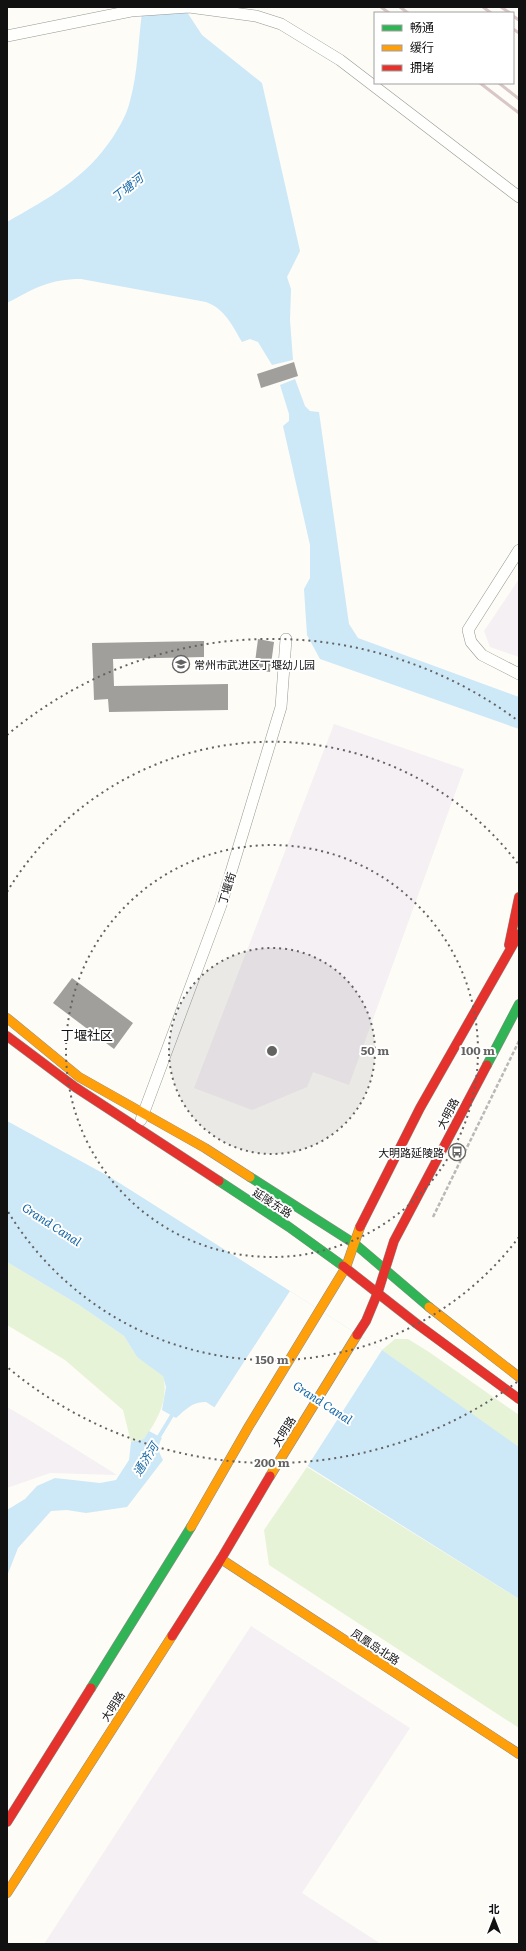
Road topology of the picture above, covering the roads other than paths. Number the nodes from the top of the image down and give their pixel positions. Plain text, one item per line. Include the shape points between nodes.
1 (189, 7) edge
2 (7, 36) edge
3 (519, 197) edge
4 (519, 550) edge
5 (286, 639) dead end
6 (519, 674) edge
7 (519, 897) edge
8 (519, 934) edge
9 (507, 957) junction
10 (519, 1004) edge
11 (7, 1018) edge
12 (7, 1036) edge
13 (143, 1113) junction
14 (138, 1130) junction
15 (355, 1244) junction
16 (346, 1267) junction
17 (386, 1269) junction
18 (378, 1292) junction
19 (519, 1377) edge
20 (519, 1399) edge
21 (221, 1559) junction
22 (519, 1754) edge
23 (7, 1822) edge
24 (7, 1893) edge

1 - 2 street via 131,11
1 - 3 street via 256,16 281,24 340,60
4 - 6 street via 468,630 471,642 482,655
5 - 13 street, 丁堰街 via 279,714 221,905
7 - 9 main road
8 - 9 main road
9 - 15 main road via 420,1108 363,1218
10 - 17 main road, 大明路 via 407,1213 394,1241
11 - 13 main road, 延陵东路 via 79,1077
12 - 14 main road, 延陵东路 via 35,1059
13 - 14 street, 丁堰街
13 - 15 main road, 延陵东路 via 205,1148
14 - 16 main road, 延陵东路 via 288,1226
15 - 16 main road
15 - 17 main road, 延陵东路
16 - 18 main road, 延陵东路
16 - 23 main road via 185,1537
17 - 18 main road, 大明路
17 - 19 main road, 延陵东路 via 429,1307
18 - 20 main road, 延陵东路
18 - 21 main road, 大明路 via 366,1321
21 - 22 main road, 凤凰岛北路
21 - 24 main road, 大明路

